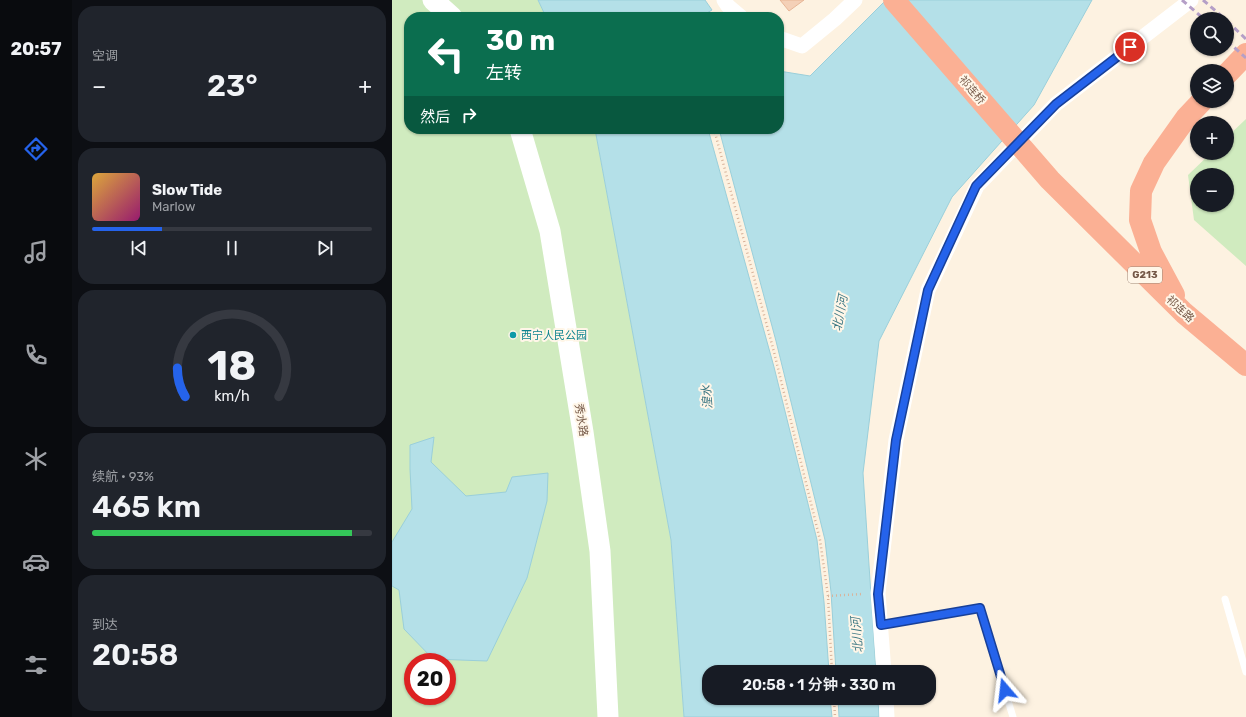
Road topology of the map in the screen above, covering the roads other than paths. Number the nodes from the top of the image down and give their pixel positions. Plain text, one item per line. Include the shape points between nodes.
1 (434, 0) edge
2 (724, 0) edge
3 (855, 0) edge
4 (894, 0) edge
5 (1191, 0) edge
6 (447, 12) edge
7 (735, 12) edge
8 (784, 40) edge
9 (1246, 54) edge
10 (1234, 67) edge
11 (1195, 108) edge
12 (521, 134) edge
13 (1050, 180) joint
14 (1184, 313) junction
15 (1246, 365) edge
16 (1225, 599) dead end
17 (881, 625) junction
18 (884, 665) edge
19 (1246, 672) edge
20 (886, 705) edge
21 (608, 717) edge
22 (887, 717) edge
23 (1013, 717) edge

1 - 6 street
2 - 7 street
3 - 8 street via 802,46
4 - 13 highway, 祁连桥 / G213
5 - 17 street via 1056,104 976,186 928,290 896,440 878,594
9 - 10 highway
11 - 14 highway via 1154,163 1141,191 1140,220 1151,252
12 - 21 street, 秀水路 via 550,231 583,432 600,551
13 - 14 highway, 祁连路 / G213
14 - 15 highway, 祁连路 / G213
16 - 19 lane
17 - 18 street
17 - 23 lane via 980,608
20 - 22 street

